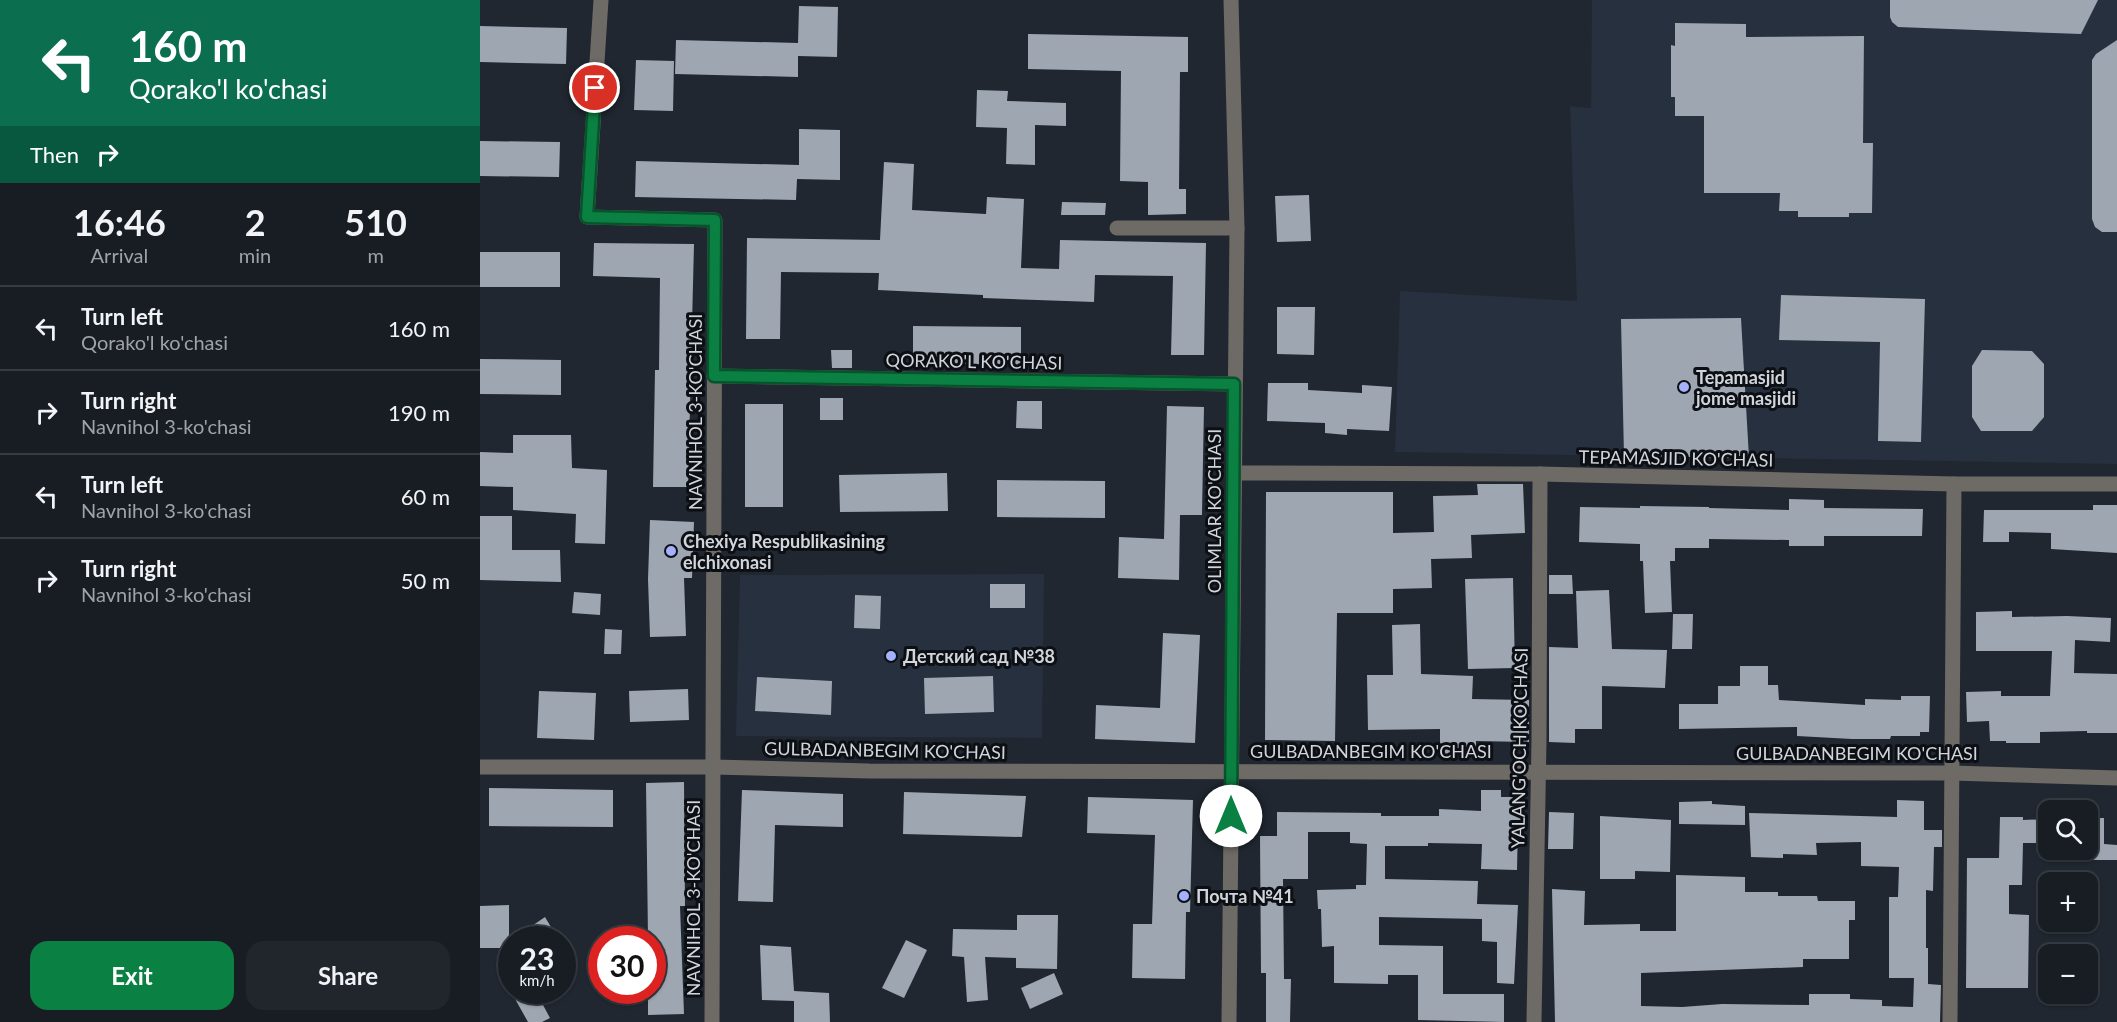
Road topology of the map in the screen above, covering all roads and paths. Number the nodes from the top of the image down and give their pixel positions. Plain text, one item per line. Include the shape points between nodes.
1 (601, 0) edge
2 (1231, 0) edge
3 (1117, 228) dead end
4 (1237, 228) junction
5 (714, 376) junction
6 (1234, 384) junction
7 (1234, 473) junction
8 (1540, 474) junction
9 (1954, 484) junction
10 (2117, 484) edge
11 (713, 767) junction
12 (480, 768) edge
13 (1231, 771) junction
14 (1539, 771) junction
15 (1952, 773) junction
16 (2117, 778) edge
17 (712, 1022) edge
18 (1229, 1022) edge
19 (1534, 1022) edge
20 (1950, 1022) edge

1 - 5 street, NAVNIHOL 3-KO'CHASI via 587,217 715,220
2 - 4 street, OLIMLAR KO'CHASI
3 - 4 street
4 - 6 street, OLIMLAR KO'CHASI
5 - 6 street, QORAKO'L KO'CHASI
5 - 11 street, NAVNIHOL 3-KO'CHASI
6 - 7 street, OLIMLAR KO'CHASI
7 - 8 street, TEPAMASJID KO'CHASI
7 - 13 street, OLIMLAR KO'CHASI
8 - 9 street, TEPAMASJID KO'CHASI
8 - 14 street, YALANG'OCH KO'CHASI
9 - 10 street, TEPAMASJID KO'CHASI
9 - 15 street
11 - 12 street, GULBADANBEGIM KO'CHASI
11 - 13 street, GULBADANBEGIM KO'CHASI
11 - 17 street, NAVNIHOL 3-KO'CHASI
13 - 14 street, GULBADANBEGIM KO'CHASI
13 - 18 street, OLIMLAR KO'CHASI
14 - 15 street, GULBADANBEGIM KO'CHASI
14 - 19 street, YALANG'OCH KO'CHASI
15 - 16 street, GULBADANBEGIM KO'CHASI
15 - 20 street

